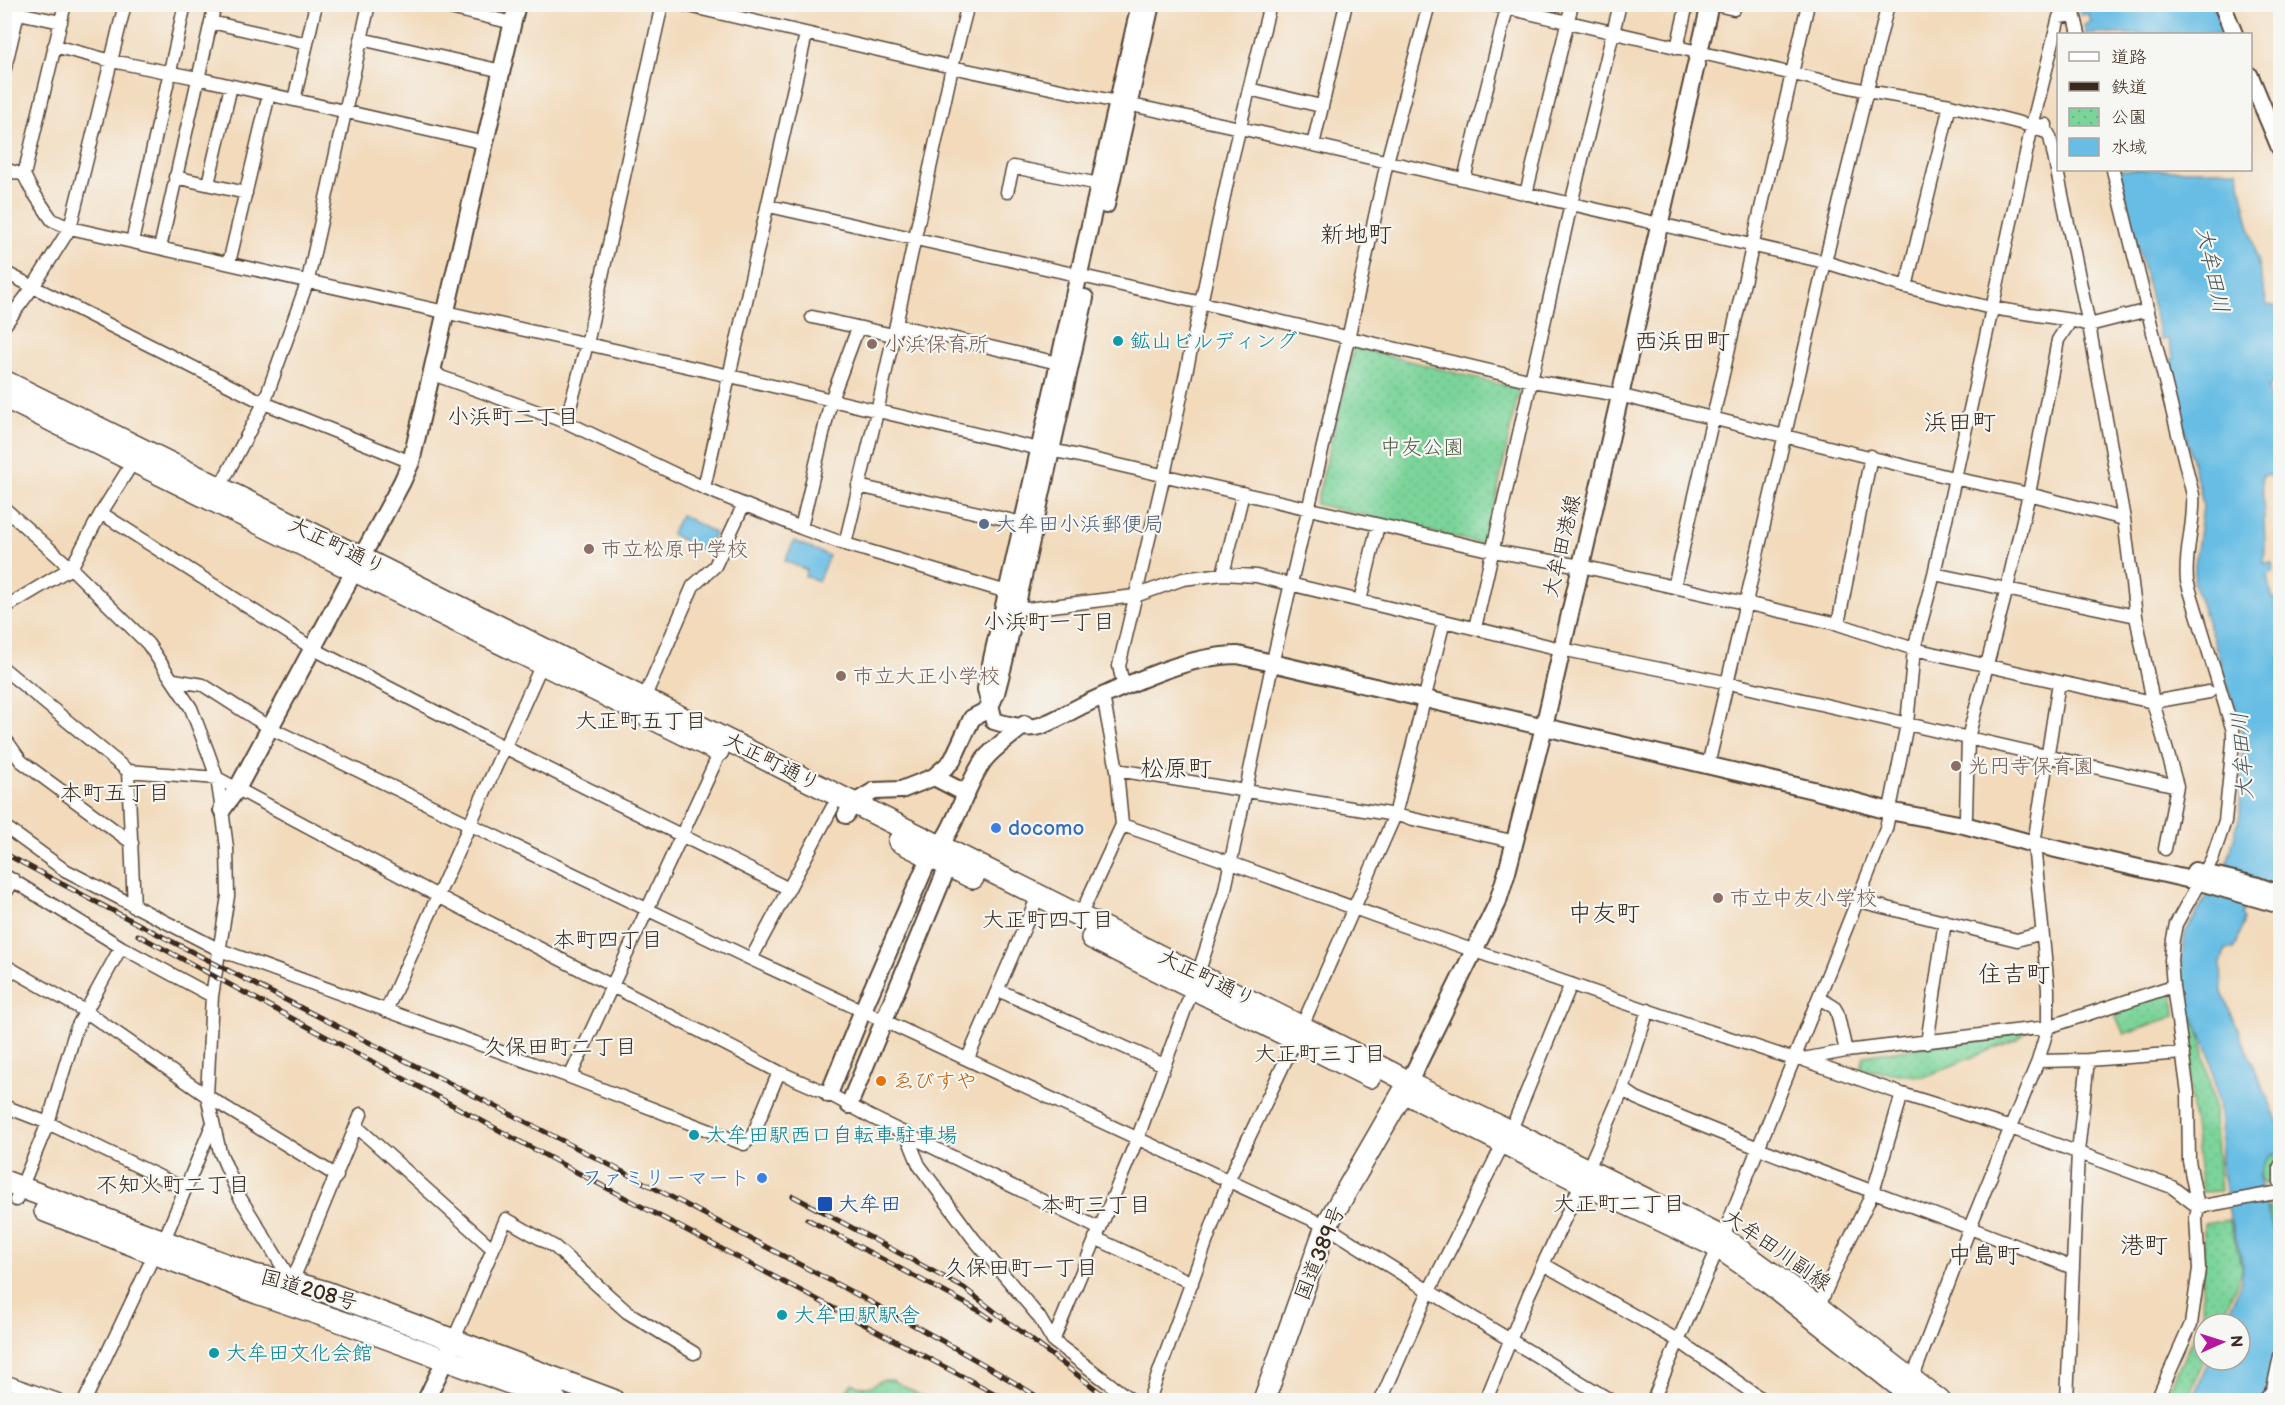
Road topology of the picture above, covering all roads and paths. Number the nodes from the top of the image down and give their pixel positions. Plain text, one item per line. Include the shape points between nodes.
1 (65, 4) edge
2 (125, 4) edge
3 (185, 4) edge
4 (215, 4) edge
5 (316, 4) edge
6 (369, 4) edge
7 (433, 4) edge
8 (517, 4) edge
9 (663, 4) edge
10 (680, 4) edge
11 (968, 4) edge
12 (1140, 4) edge
13 (1152, 4) edge
14 (1270, 4) edge
15 (1346, 4) edge
16 (1429, 4) edge
17 (1490, 4) edge
18 (1572, 4) edge
19 (1620, 4) edge
20 (1687, 4) edge
21 (1712, 4) edge
22 (1735, 4) edge
23 (1808, 4) edge
24 (1888, 4) edge
25 (2222, 4) edge
26 (1507, 6) edge
27 (4, 10) edge
28 (2073, 10) edge
29 (26, 11) edge
30 (61, 22) junction
31 (210, 22) junction
32 (1568, 22) junction
33 (513, 23) junction
34 (1614, 32) junction
35 (2079, 33) edge
36 (2234, 33) edge
37 (806, 34) junction
38 (361, 39) junction
39 (307, 44) junction
40 (54, 46) junction
41 (1677, 48) junction
42 (1698, 52) junction
43 (112, 61) junction
44 (952, 67) junction
45 (502, 71) junction
46 (4, 72) edge
47 (170, 72) junction
48 (1792, 73) junction
49 (197, 78) junction
50 (2252, 81) edge
51 (231, 86) junction
52 (1249, 89) junction
53 (1867, 91) junction
54 (268, 94) junction
55 (294, 100) junction
56 (1123, 103) junction
57 (1950, 105) junction
58 (1322, 106) junction
59 (345, 112) junction
60 (2032, 126) junction
61 (1239, 128) junction
62 (485, 143) junction
63 (1313, 145) junction
64 (2280, 148) edge
65 (1388, 162) junction
66 (4, 169) edge
67 (2057, 171) edge
68 (2057, 171) edge
69 (2113, 171) edge
70 (24, 175) junction
71 (176, 177) junction
72 (1464, 179) junction
73 (208, 184) junction
74 (1099, 184) junction
75 (1007, 192) dead end
76 (246, 193) junction
77 (1526, 194) junction
78 (1571, 204) junction
79 (769, 206) junction
80 (1659, 223) junction
81 (70, 228) junction
82 (916, 240) junction
83 (132, 242) junction
84 (1752, 246) junction
85 (160, 248) junction
86 (1825, 262) junction
87 (230, 263) junction
88 (4, 272) edge
89 (1084, 278) junction
90 (308, 280) junction
91 (33, 287) junction
92 (1906, 288) junction
93 (1202, 303) junction
94 (1991, 308) junction
95 (2148, 310) junction
96 (445, 313) junction
97 (812, 317) dead end
98 (2071, 320) junction
99 (2089, 325) junction
100 (4, 326) edge
101 (858, 328) junction
102 (895, 330) junction
103 (1348, 339) junction
104 (587, 344) junction
105 (1058, 363) junction
106 (433, 370) junction
107 (730, 375) junction
108 (4, 381) edge
109 (1532, 381) junction
110 (1619, 395) junction
111 (4, 398) edge
112 (831, 400) junction
113 (264, 403) junction
114 (877, 412) junction
115 (1713, 417) junction
116 (566, 422) junction
117 (1786, 436) junction
118 (1045, 450) junction
119 (1871, 456) junction
120 (133, 462) junction
121 (411, 462) junction
122 (1164, 475) junction
123 (1953, 478) junction
124 (858, 486) junction
125 (220, 488) junction
126 (704, 489) junction
127 (1243, 493) junction
128 (2029, 494) junction
129 (743, 506) junction
130 (4, 508) edge
131 (1309, 509) junction
132 (101, 513) junction
133 (2124, 519) junction
134 (1023, 523) junction
135 (1378, 525) junction
136 (801, 528) junction
137 (845, 544) junction
138 (1494, 551) junction
139 (357, 564) junction
140 (1581, 566) junction
141 (71, 568) junction
142 (1222, 574) junction
143 (1934, 574) junction
144 (1291, 585) junction
145 (1674, 587) junction
146 (2007, 588) junction
147 (1007, 592) junction
148 (1135, 596) junction
149 (1360, 601) junction
150 (1747, 605) junction
151 (1016, 606) junction
152 (4, 608) edge
153 (2136, 616) junction
154 (1444, 621) junction
155 (1838, 624) junction
156 (1475, 628) junction
157 (312, 648) junction
158 (1561, 649) junction
159 (1914, 649) junction
160 (1273, 659) junction
161 (542, 664) junction
162 (1987, 666) junction
163 (4, 669) edge
164 (174, 680) junction
165 (2059, 682) junction
166 (1729, 683) junction
167 (1122, 684) junction
168 (2209, 692) dead end
169 (1425, 694) junction
170 (1103, 696) junction
171 (2153, 702) junction
172 (641, 704) junction
173 (989, 709) junction
174 (1545, 723) junction
175 (1907, 724) junction
176 (1022, 726) junction
177 (270, 728) junction
178 (4, 737) edge
179 (1968, 738) junction
180 (504, 747) junction
181 (720, 752) junction
182 (2049, 756) junction
183 (1710, 757) junction
184 (1117, 770) junction
185 (128, 771) junction
186 (934, 777) junction
187 (217, 778) junction
188 (2177, 786) junction
189 (237, 789) junction
190 (1246, 790) junction
191 (965, 793) junction
192 (1890, 805) junction
193 (844, 809) junction
194 (222, 810) junction
195 (1395, 815) junction
196 (1965, 821) junction
197 (468, 824) junction
198 (1122, 825) junction
199 (4, 826) edge
200 (682, 837) junction
201 (2034, 839) junction
202 (1516, 842) junction
203 (132, 843) junction
204 (2165, 849) dead end
205 (940, 856) junction
206 (1232, 862) junction
207 (9, 878) edge
208 (2208, 879) junction
209 (789, 889) junction
210 (2252, 890) junction
211 (2280, 894) edge
212 (4, 895) edge
213 (438, 896) junction
214 (1859, 900) junction
215 (1035, 902) junction
216 (2280, 905) edge
217 (135, 907) junction
218 (1353, 907) junction
219 (648, 910) junction
220 (1080, 916) junction
221 (1945, 921) junction
222 (2042, 933) junction
223 (121, 946) junction
224 (220, 950) junction
225 (1475, 950) junction
226 (751, 959) junction
227 (4, 965) edge
228 (1195, 981) junction
229 (1571, 984) junction
230 (611, 985) junction
231 (2173, 986) junction
232 (998, 990) junction
233 (212, 996) junction
234 (1819, 998) junction
235 (863, 1010) junction
236 (1648, 1010) junction
237 (85, 1011) junction
238 (386, 1011) junction
239 (884, 1019) junction
240 (2048, 1027) junction
241 (1299, 1033) junction
242 (1927, 1043) junction
243 (1846, 1051) junction
244 (2183, 1053) junction
245 (968, 1058) junction
246 (1798, 1059) junction
247 (2088, 1060) junction
248 (2038, 1061) junction
249 (1164, 1065) junction
250 (779, 1072) junction
251 (570, 1077) junction
252 (1406, 1087) junction
253 (1623, 1089) junction
254 (829, 1094) junction
255 (1902, 1094) junction
256 (207, 1096) junction
257 (849, 1105) junction
258 (4, 1106) edge
259 (48, 1123) junction
260 (213, 1123) junction
261 (2011, 1128) junction
262 (906, 1133) junction
263 (1138, 1137) junction
264 (1507, 1137) junction
265 (1759, 1148) junction
266 (2078, 1152) junction
267 (2280, 1166) edge
268 (337, 1176) junction
269 (1584, 1176) junction
270 (1229, 1179) junction
271 (2280, 1182) edge
272 (185, 1189) junction
273 (12, 1191) edge
274 (1873, 1192) junction
275 (2280, 1192) edge
276 (2198, 1207) junction
277 (1326, 1226) junction
278 (1970, 1227) junction
279 (1097, 1234) junction
280 (1720, 1242) junction
281 (159, 1247) junction
282 (493, 1249) junction
283 (1543, 1263) junction
284 (2073, 1268) junction
285 (292, 1282) junction
286 (1192, 1283) junction
287 (1429, 1291) junction
288 (285, 1302) junction
289 (1819, 1306) junction
290 (454, 1339) junction
291 (1053, 1341) junction
292 (1512, 1341) junction
293 (1679, 1341) junction
294 (694, 1353) dead end
295 (2280, 1356) edge
296 (445, 1359) junction
297 (4, 1380) edge
298 (1909, 1394) edge
299 (58, 1401) edge
300 (85, 1401) edge
301 (426, 1401) edge
302 (556, 1401) edge
303 (613, 1401) edge
304 (1131, 1401) edge
305 (1149, 1401) edge
306 (1264, 1401) edge
307 (1381, 1401) edge
308 (1486, 1401) edge
309 (1610, 1401) edge
310 (1653, 1401) edge
311 (1763, 1401) edge
312 (1941, 1401) edge
313 (2067, 1401) edge
314 (2157, 1401) edge
315 (2265, 1401) edge

1 - 30 street
2 - 43 street
3 - 47 street
4 - 31 street
5 - 39 street
6 - 38 street
7 - 33 street
8 - 33 street
9 - 104 street
10 - 37 street
11 - 44 street
12 - 56 street
13 - 56 street
14 - 52 street
15 - 58 street
16 - 65 street
17 - 26 street
18 - 32 street
19 - 34 street
20 - 41 street
21 - 22 street via 1734,9
21 - 42 street, 大牟田港線
23 - 48 street
24 - 53 street
25 - 36 street
26 - 32 street
26 - 72 street
27 - 29 street
28 - 35 street
28 - 60 street via 2059,17
29 - 30 street
29 - 46 street
30 - 40 street
31 - 39 street
31 - 49 street
32 - 34 street
32 - 77 street
33 - 45 street
34 - 41 street
34 - 78 street
37 - 44 street
37 - 79 street
38 - 45 street
38 - 59 street
39 - 55 street
40 - 43 street
40 - 70 street
41 - 42 street
42 - 48 street
42 - 80 street, 大牟田港線
43 - 47 street
43 - 81 street
44 - 56 street
44 - 82 street
45 - 62 street
47 - 49 street
47 - 83 street
48 - 53 street
48 - 84 street
49 - 51 street
49 - 71 street
50 - 64 street
51 - 54 street
51 - 73 street
52 - 58 street
52 - 61 street
53 - 57 street
53 - 86 street
54 - 55 street
54 - 76 street
55 - 59 street
56 - 61 street
56 - 74 street
56 - 89 street
57 - 60 street
57 - 92 street
58 - 63 street
59 - 62 street
59 - 90 street
60 - 68 street via 2046,125 2040,130 2050,137
60 - 94 street
61 - 63 street
61 - 93 street
62 - 96 street
63 - 65 street
65 - 72 street
65 - 103 street
66 - 70 street
67 - 99 street
69 - 95 street
70 - 81 street via 52,220
71 - 73 street
71 - 85 street
72 - 77 street
73 - 76 street
74 - 75 street via 1013,167
74 - 89 street
76 - 87 street
77 - 78 street
78 - 80 street
78 - 109 street
79 - 82 street
79 - 107 street
80 - 84 street
80 - 110 street, 大牟田港線
81 - 83 street
81 - 91 street
82 - 89 street
82 - 102 street
83 - 85 street
84 - 86 street
84 - 115 street
85 - 87 street
86 - 92 street
86 - 117 street
87 - 90 street
88 - 91 street
89 - 93 street
89 - 105 street
89 - 118 street
90 - 96 street
90 - 113 street
91 - 100 street
91 - 113 street
92 - 94 street
93 - 103 street
93 - 122 street
94 - 98 street
94 - 123 street
95 - 99 street
95 - 208 street via 2193,495 2185,561 2187,581 2233,731 2224,821
96 - 104 street
96 - 106 street
97 - 101 street
98 - 99 street
98 - 128 street via 2058,340
99 - 133 street
101 - 102 street
101 - 112 street
102 - 105 street
102 - 114 street
103 - 109 street
103 - 131 street
104 - 107 street
104 - 116 street
105 - 118 street
106 - 116 street via 441,377
106 - 121 street
107 - 112 street
107 - 126 street
108 - 125 highway, 大正町通り
109 - 110 street
109 - 138 street
110 - 115 street
110 - 140 street, 大牟田港線
111 - 120 highway, 大正町通り
112 - 114 street
112 - 136 street
113 - 121 street
113 - 125 street
114 - 118 street
114 - 124 street
115 - 117 street
115 - 145 street
116 - 126 street
117 - 119 street
117 - 150 street
118 - 122 street
118 - 134 street
118 - 151 street
119 - 123 street
119 - 155 street
120 - 132 street
120 - 139 highway, 大正町通り
121 - 139 street
122 - 127 street
122 - 148 street
123 - 128 street
123 - 143 street
124 - 134 street
124 - 137 street
125 - 139 highway, 大正町通り
126 - 129 street
127 - 131 street
127 - 142 street
128 - 133 street
128 - 146 street
129 - 136 street
129 - 172 street via 715,566 693,586
130 - 141 street
131 - 135 street
131 - 144 street
132 - 141 street
132 - 157 street
133 - 153 street
134 - 147 street
135 - 138 street
135 - 149 street
136 - 137 street
137 - 147 street
138 - 140 street
138 - 156 street
139 - 157 street
139 - 161 highway, 大正町通り
139 - 172 highway, 大正町通り
140 - 145 street
140 - 158 street, 大牟田港線
141 - 152 street
141 - 164 street via 148,644
142 - 144 street via 1256,576
142 - 148 street via 1183,579
143 - 146 street
143 - 159 street
144 - 149 street
144 - 160 street
145 - 150 street
146 - 153 street
146 - 162 street
147 - 151 street
147 - 173 street via 986,688
148 - 151 street via 1027,609
148 - 167 street via 1119,666
149 - 154 street
150 - 155 street
150 - 166 street
151 - 173 street
153 - 171 street
154 - 156 street
154 - 169 street
155 - 159 street
156 - 158 street
157 - 177 street
157 - 180 street
158 - 166 street
158 - 174 street, 大牟田港線
159 - 162 street
159 - 175 street
160 - 167 street via 1217,655
160 - 169 street
160 - 190 street
161 - 172 highway, 大正町通り
161 - 180 street
162 - 165 street
162 - 179 street
163 - 185 street
164 - 177 street via 203,685
164 - 187 street via 191,708
165 - 171 street
165 - 182 street
166 - 175 street
166 - 183 street
167 - 170 street
167 - 176 street via 1032,718
168 - 171 street
169 - 174 street
169 - 195 street
170 - 176 street via 1038,727
170 - 184 street
171 - 188 street
172 - 181 highway, 大正町通り
172 - 193 highway, 大正町通り
173 - 176 street via 994,722
173 - 186 street via 972,718 952,761
174 - 183 street
174 - 192 street via 1813,790
174 - 202 street, 大牟田港線
175 - 179 street
175 - 192 street
176 - 191 street via 984,760
177 - 189 street
177 - 197 street
178 - 203 street via 21,761
179 - 182 street
179 - 196 street
180 - 197 street
180 - 200 street
181 - 193 highway, 大正町通り
181 - 200 street
182 - 188 street
182 - 201 street
183 - 192 street
184 - 190 street
184 - 198 street
185 - 187 street
185 - 203 street
186 - 191 street
186 - 193 street via 902,790 874,791
187 - 189 street
187 - 194 street
188 - 204 street
189 - 194 street
189 - 213 street
190 - 195 street
190 - 206 street
191 - 205 street
192 - 196 street
192 - 214 street via 1886,829
193 - 205 highway, 大正町通り
193 - 209 street
194 - 224 street via 228,896
195 - 202 street
195 - 218 street
196 - 201 street
197 - 213 street
197 - 219 street
198 - 206 street
198 - 220 street
199 - 217 street via 63,869
200 - 209 street
200 - 219 street
201 - 208 street
201 - 222 street
202 - 225 street, 大牟田港線 via 1497,904
203 - 217 street
205 - 215 highway, 大正町通り
205 - 235 street
205 - 239 street
206 - 218 street
206 - 228 street
207 - 212 street
207 - 223 street
208 - 210 street
208 - 231 street via 2176,924 2171,960
209 - 226 street
210 - 211 street
210 - 216 street
213 - 230 street
213 - 238 street
214 - 221 street
214 - 234 street
215 - 220 highway, 大正町通り
215 - 228 highway, 大正町通り
215 - 232 street
217 - 224 street
218 - 225 street
218 - 241 street
219 - 226 street
219 - 230 street
220 - 228 highway, 大正町通り
221 - 222 street via 2018,940
221 - 242 street
222 - 240 street
223 - 233 street
223 - 237 street
224 - 233 street
224 - 238 street
225 - 229 street
225 - 252 street, 大牟田港線
226 - 235 street
227 - 237 street
228 - 241 highway, 大正町通り
228 - 249 street
229 - 236 street
229 - 264 street
230 - 250 street
230 - 251 street
231 - 240 street
231 - 244 street
232 - 245 street
232 - 249 street
233 - 256 street
234 - 243 street via 1837,1012
234 - 246 street
235 - 239 street
235 - 254 street
236 - 246 street
236 - 253 street
237 - 256 street
237 - 259 street
238 - 251 street
239 - 245 street
239 - 257 street
240 - 242 street
240 - 248 street
241 - 252 highway, 大正町通り
241 - 270 street
242 - 243 street
243 - 246 street
244 - 247 street
244 - 276 street via 2189,1161
245 - 263 street
246 - 255 street
246 - 265 street
247 - 248 street
247 - 266 street
248 - 261 street
249 - 263 street
250 - 251 street via 752,1137 744,1144
250 - 254 street
252 - 264 main road, 大牟田川副線
252 - 277 highway, 国道389号
253 - 265 street via 1636,1098
253 - 269 street
254 - 257 street
255 - 261 street
255 - 274 street
256 - 260 street
256 - 268 street
257 - 262 street
258 - 259 street
259 - 272 street
259 - 273 street
260 - 272 street
260 - 285 street via 220,1152 239,1196
261 - 266 street
261 - 278 street
262 - 279 street
262 - 291 street via 919,1165 1039,1317
263 - 270 street
263 - 279 street
264 - 269 main road, 大牟田川副線
264 - 287 street
265 - 274 street
265 - 280 street
266 - 276 street via 2172,1187
266 - 284 street
267 - 271 street
268 - 282 street via 358,1120
268 - 285 street
269 - 280 main road, 大牟田川副線
269 - 283 street
270 - 277 street
270 - 286 street
272 - 281 street
273 - 281 highway, 国道208号
274 - 278 street
274 - 289 street
275 - 276 street
276 - 314 street via 2199,1269 2191,1324
277 - 287 street
277 - 306 highway, 国道389号
278 - 284 street
278 - 298 street
279 - 286 street
279 - 291 street
280 - 289 main road, 大牟田川副線
280 - 293 street
280 - 298 main road, 大牟田川副線
281 - 285 highway, 国道208号
281 - 288 highway, 国道208号
281 - 300 street
282 - 290 street
282 - 294 street via 506,1219 555,1247 627,1312
283 - 292 street
283 - 293 street
284 - 313 street
285 - 288 street
285 - 290 highway, 国道208号
286 - 305 street
287 - 292 street
287 - 307 street
288 - 296 highway, 国道208号
289 - 298 main road, 大牟田川副線
290 - 296 street
290 - 303 highway, 国道208号
291 - 304 street
292 - 308 street
292 - 309 street
293 - 310 street
293 - 311 street
295 - 315 street via 2273,1389
296 - 301 street
296 - 302 highway, 国道208号
297 - 299 street
298 - 312 main road, 大牟田川副線

